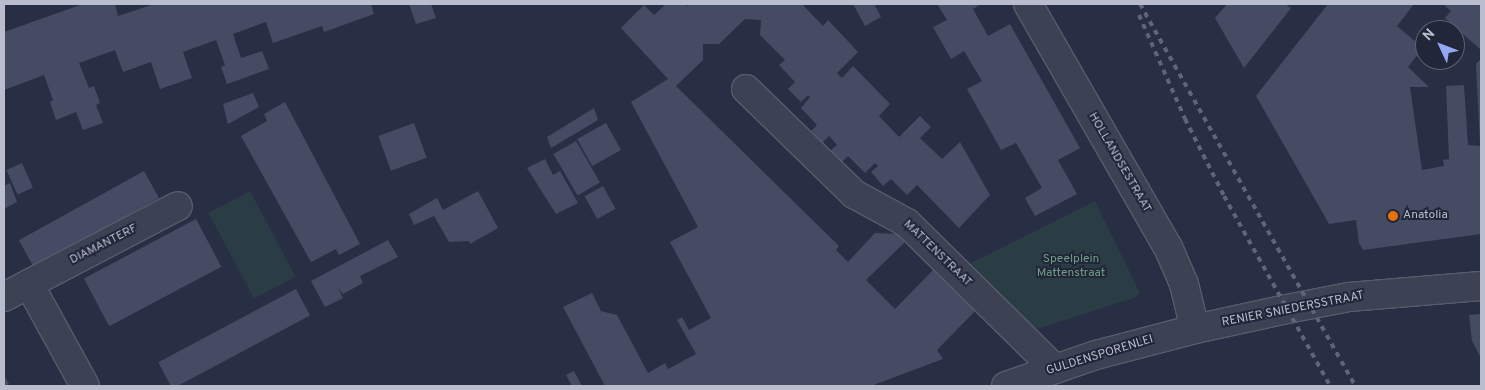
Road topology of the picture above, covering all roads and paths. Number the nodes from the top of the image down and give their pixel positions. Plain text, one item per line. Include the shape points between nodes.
1 (1028, 4) edge
2 (746, 89) dead end
3 (178, 206) dead end
4 (29, 284) junction
5 (1481, 286) edge
6 (4, 297) edge
7 (1195, 329) junction
8 (1055, 370) junction
9 (85, 386) edge
10 (1006, 386) edge

1 - 7 street, HOLLANDSESTRAAT via 1168,247 1184,284
2 - 8 street, MATTENSTRAAT via 854,194 907,223
3 - 4 street, DIAMANTERF
4 - 6 street, DIAMANTERF
4 - 9 street
5 - 7 street, RENIER SNIEDERSSTRAAT via 1349,297
7 - 8 street, GULDENSPORENLEI via 1096,355
8 - 10 street, GULDENSPORENLEI

